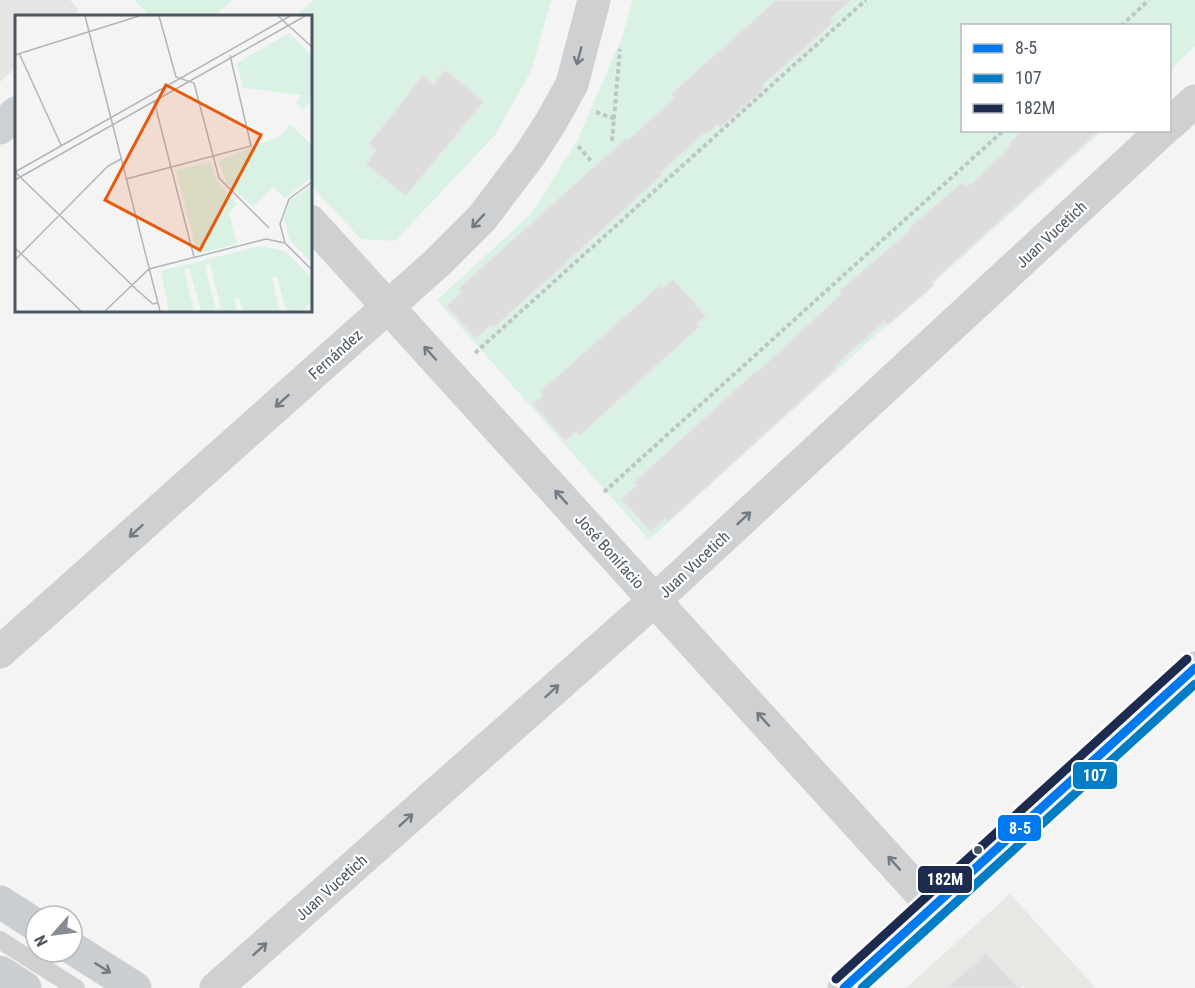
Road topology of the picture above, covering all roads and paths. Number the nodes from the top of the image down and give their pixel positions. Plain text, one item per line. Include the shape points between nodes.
1 (594, 0) edge
2 (866, 0) edge
3 (1149, 0) edge
4 (1122, 24) edge
5 (621, 40) dead end
6 (1195, 101) edge
7 (590, 110) dead end
8 (15, 114) edge
9 (615, 119) junction
10 (1171, 123) edge
11 (0, 128) edge
12 (1002, 132) edge
13 (1161, 132) edge
14 (612, 141) dead end
15 (576, 143) dead end
16 (591, 161) dead end
17 (312, 223) edge
18 (388, 306) junction
19 (472, 355) dead end
20 (597, 497) dead end
21 (654, 600) junction
22 (0, 652) edge
23 (1195, 668) edge
24 (0, 902) edge
25 (933, 907) junction
26 (24, 917) edge
27 (0, 940) edge
28 (84, 956) edge
29 (0, 972) edge
30 (25, 988) edge
31 (76, 988) edge
32 (135, 988) edge
33 (216, 988) edge
34 (844, 988) edge

1 -> 18 street, Fernández via 572,84 529,156 482,218
2 - 19 path
3 - 4 path
5 - 9 path
6 - 10 street
7 - 9 path
8 - 11 street
9 - 14 path
12 - 20 path
21 -> 13 street, Juan Vucetich
15 - 16 path
17 - 18 street, José Bonifacio
21 -> 18 street, José Bonifacio
18 -> 22 street, Fernández
25 -> 21 street, José Bonifacio
33 -> 21 street, Juan Vucetich
23 - 25 main road
24 - 26 main road
25 - 34 main road
27 - 31 lane
28 -> 32 main road
29 - 30 main road

